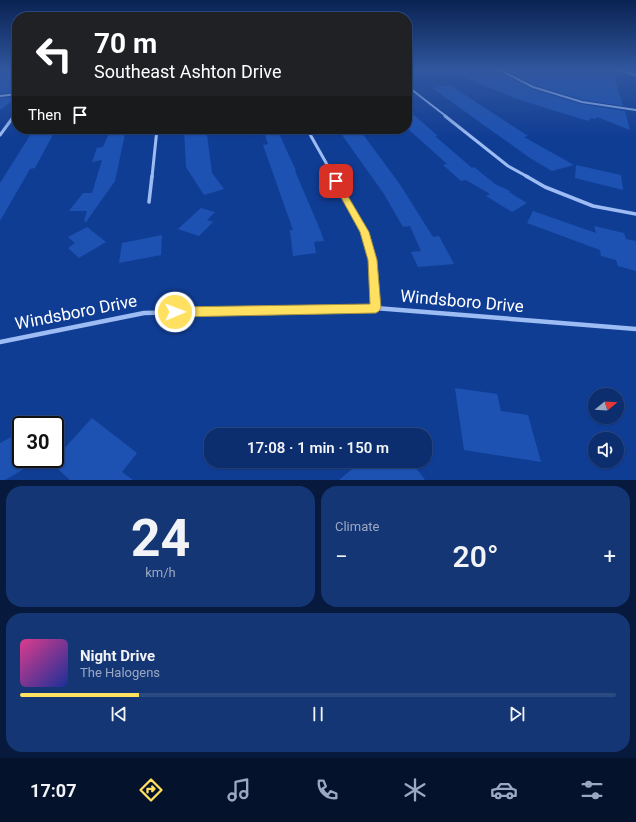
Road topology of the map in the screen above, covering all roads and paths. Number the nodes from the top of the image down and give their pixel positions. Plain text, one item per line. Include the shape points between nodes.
1 (415, 92) edge
2 (550, 92) edge
3 (12, 95) edge
4 (0, 96) edge
5 (636, 110) edge
6 (12, 119) edge
7 (156, 134) edge
8 (310, 134) edge
9 (0, 135) edge
10 (149, 202) dead end
11 (636, 214) edge
12 (376, 308) junction
13 (636, 329) edge
14 (0, 342) edge

1 - 11 street via 508,166 540,184 593,206
2 - 5 street via 575,100
3 - 4 street
6 - 9 street
7 - 10 street
8 - 12 street via 365,232 372,260
12 - 13 street, Windsboro Drive
12 - 14 street, Windsboro Drive via 144,313

